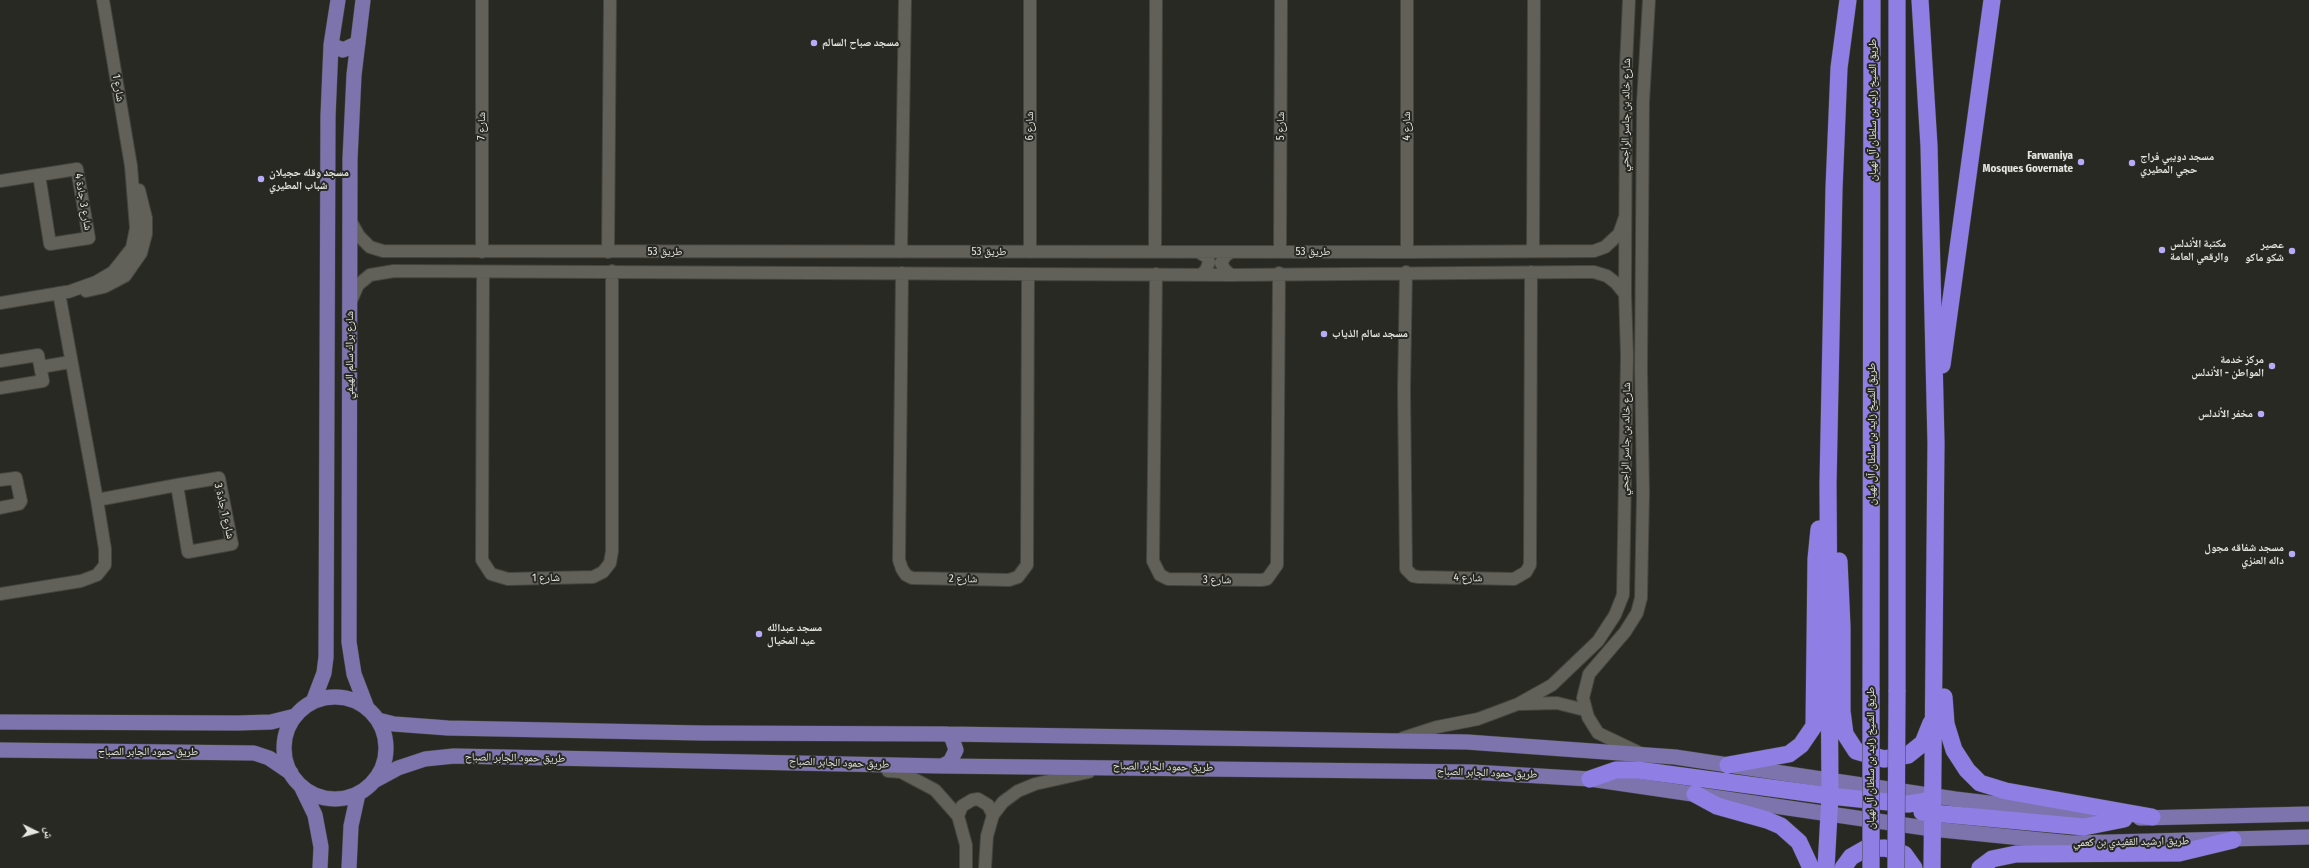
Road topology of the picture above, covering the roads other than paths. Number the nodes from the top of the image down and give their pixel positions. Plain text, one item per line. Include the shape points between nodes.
1 (103, 0) edge
2 (338, 0) edge
3 (363, 0) edge
4 (482, 0) edge
5 (610, 0) edge
6 (905, 0) edge
7 (1030, 0) edge
8 (1156, 0) edge
9 (1281, 0) edge
10 (1407, 0) edge
11 (1534, 0) edge
12 (1649, 0) edge
13 (1848, 0) edge
14 (1872, 0) edge
15 (1897, 0) edge
16 (1920, 0) edge
17 (1992, 0) edge
18 (1629, 1) edge
19 (358, 43) junction
20 (331, 45) junction
21 (329, 69) junction
22 (354, 75) junction
23 (39, 175) junction
24 (0, 181) edge
25 (1625, 217) junction
26 (350, 220) junction
27 (1533, 251) junction
28 (1579, 251) junction
29 (396, 252) junction
30 (482, 252) junction
31 (608, 252) junction
32 (680, 252) junction
33 (708, 252) junction
34 (901, 252) junction
35 (1030, 252) junction
36 (1155, 252) junction
37 (1198, 252) junction
38 (1232, 252) junction
39 (1280, 252) junction
40 (1408, 252) junction
41 (394, 271) junction
42 (612, 271) junction
43 (679, 271) junction
44 (708, 271) junction
45 (483, 272) junction
46 (1406, 272) junction
47 (1532, 272) junction
48 (1579, 272) junction
49 (902, 273) junction
50 (1279, 273) junction
51 (1028, 274) junction
52 (1156, 274) junction
53 (1201, 275) junction
54 (1231, 275) junction
55 (63, 292) junction
56 (1624, 294) junction
57 (350, 302) junction
58 (0, 303) edge
59 (0, 361) edge
60 (70, 362) junction
61 (41, 367) junction
62 (0, 388) edge
63 (1935, 419) junction
64 (0, 480) edge
65 (1828, 484) junction
66 (177, 485) junction
67 (97, 500) junction
68 (0, 508) edge
69 (1624, 512) junction
70 (1643, 517) junction
71 (326, 545) junction
72 (349, 549) junction
73 (1936, 571) junction
74 (0, 594) edge
75 (313, 702) junction
76 (1518, 704) junction
77 (367, 708) junction
78 (1585, 710) junction
79 (1934, 713) junction
80 (295, 716) junction
81 (378, 720) junction
82 (0, 722) edge
83 (947, 734) junction
84 (1396, 740) junction
85 (0, 750) edge
86 (1644, 755) junction
87 (775, 762) junction
88 (1728, 765) junction
89 (942, 766) junction
90 (1126, 766) junction
91 (291, 773) junction
92 (1590, 779) junction
93 (374, 781) junction
94 (300, 785) junction
95 (1830, 789) junction
96 (358, 794) junction
97 (1694, 794) junction
98 (1933, 795) junction
99 (2309, 811) edge
100 (1829, 813) junction
101 (2267, 814) junction
102 (2309, 814) edge
103 (993, 815) junction
104 (958, 816) junction
105 (2152, 817) junction
106 (2124, 819) junction
107 (1932, 821) junction
108 (2309, 837) edge
109 (2260, 838) junction
110 (2233, 840) junction
111 (2309, 843) edge
112 (320, 868) edge
113 (349, 868) edge
114 (966, 868) edge
115 (985, 868) edge
116 (1811, 868) edge
117 (1826, 868) edge
118 (1843, 868) edge
119 (1871, 868) edge
120 (1896, 868) edge
121 (1914, 868) edge
122 (1932, 868) edge
123 (1980, 868) edge

1 - 55 street, شارع 1 via 132,176 136,228 132,248 118,268 107,277
2 - 20 main road
3 - 19 main road, شارع براك سالم الهيفي
4 - 30 street, شارع 7
5 - 31 street
6 - 34 street
7 - 35 street, شارع 6
8 - 36 street
9 - 39 street, شارع 5
10 - 40 street, شارع 4
11 - 27 street
12 - 70 street, شارع خالد بن جاسر الراجحي via 1643,110
13 - 65 highway via 1839,68
14 - 119 highway, طريق الشيخ زايد بن سلطان آل نهيان, bridge
15 - 120 highway, bridge
16 - 63 highway via 1929,146
17 - 63 highway
18 - 25 street, شارع خالد بن جاسر الراجحي
19 - 20 main road via 343,50
19 - 22 main road, شارع براك سالم الهيفي
20 - 21 main road
21 - 22 main road via 339,64
21 - 71 main road
22 - 26 main road, شارع براك سالم الهيفي
23 - 23 street, شارع 3 جادة 4 via 77,169 89,238 50,244
23 - 24 street, شارع 3 جادة 4
25 - 28 street, طريق 53 via 1619,234 1605,247 1594,251
25 - 56 street, شارع خالد بن جاسر الراجحي
26 - 29 street, طريق 53 via 370,247
26 - 57 main road, شارع براك سالم الهيفي
27 - 28 street, طريق 53
27 - 40 street, طريق 53
28 - 48 street via 1585,259 1583,269
29 - 30 street, طريق 53
29 - 41 street via 391,261
30 - 31 street, طريق 53
31 - 32 street, طريق 53
32 - 33 street, طريق 53
32 - 43 street via 685,262
33 - 34 street, طريق 53
33 - 44 street via 702,262
34 - 35 street, طريق 53
35 - 36 street, طريق 53
36 - 37 street, طريق 53
37 - 38 street, طريق 53
37 - 53 street via 1207,257 1209,262
38 - 39 street, طريق 53
38 - 54 street via 1226,255 1222,263
39 - 40 street, طريق 53
41 - 45 street, طريق 53
41 - 57 street, طريق 53 via 370,274 358,285
42 - 43 street, طريق 53
42 - 45 street, طريق 53
42 - 45 street, شارع 1 via 610,563 603,572 593,577 508,579 492,574 482,560
43 - 44 street, طريق 53
44 - 49 street, طريق 53
46 - 47 street, طريق 53
46 - 47 street, شارع 4 via 1406,569 1413,576 1419,577 1514,579 1526,572 1530,565
46 - 50 street, طريق 53
47 - 48 street, طريق 53
48 - 56 street, طريق 53 via 1594,272 1607,276
49 - 51 street, طريق 53
49 - 51 street, شارع 2 via 899,560 902,569 912,578 1009,580 1018,577 1027,565
50 - 52 street, شارع 3 via 1277,566 1267,579 1261,580 1168,579 1160,575 1153,561
50 - 54 street, طريق 53
51 - 52 street, طريق 53
52 - 53 street, طريق 53
53 - 54 street, طريق 53
55 - 58 street, شارع 1
55 - 60 street
56 - 69 street, شارع خالد بن جاسر الراجحي via 1627,355
57 - 72 main road, شارع براك سالم الهيفي
59 - 61 street via 38,354
60 - 61 street
60 - 67 street
61 - 62 street via 43,381
63 - 73 highway
64 - 68 street via 16,478 21,501 19,504
65 - 79 highway via 1836,517 1839,553 1842,711 1845,734 1856,751 1884,759 1908,756 1922,743
65 - 88 highway via 1821,514 1816,559 1814,726 1801,745 1789,754
65 - 95 highway
66 - 66 street, شارع 1 جادة 3 via 219,478 232,544 188,552
66 - 67 street, شارع 1 جادة 3
67 - 74 street via 105,549 105,565 97,575 81,581
69 - 70 street via 1627,520 1634,526 1638,525
69 - 76 street, شارع خالد بن جاسر الراجحي via 1623,594 1615,615 1598,641 1552,685
70 - 78 street, شارع خالد بن جاسر الراجحي via 1641,598 1637,613 1625,632 1589,674 1584,689
71 - 72 main road via 333,551
71 - 75 main road via 326,657 324,673
72 - 77 main road, شارع براك سالم الهيفي via 349,649 354,674
73 - 79 highway
73 - 105 highway via 1946,724 1954,750 1967,770 1980,783 2006,791
75 - 77 main road via 332,697 351,699
75 - 80 main road
76 - 78 street via 1557,703
76 - 84 street, شارع خالد بن جاسر الراجحي via 1478,719
77 - 81 main road
78 - 86 street, شارع خالد بن جاسر الراجحي via 1598,733
79 - 98 highway
80 - 82 main road via 271,722 238,723
80 - 91 main road via 288,729 285,744 286,759
81 - 83 main road via 394,724 448,728
81 - 93 main road via 385,735 386,751 383,767
83 - 84 main road
83 - 89 main road via 956,744 956,750 950,762
84 - 86 main road via 1468,742
85 - 91 main road, طريق حمود الجابر الصباح via 254,753 268,758
86 - 88 main road
87 - 89 main road, طريق حمود الجابر الصباح
87 - 93 main road, طريق حمود الجابر الصباح via 454,756 425,759 398,768
87 - 104 street via 829,770 901,772 934,790
88 - 95 main road
89 - 90 main road, طريق حمود الجابر الصباح
90 - 92 main road, طريق حمود الجابر الصباح via 1472,772
90 - 103 street via 1035,784 1018,791 1003,802
91 - 94 main road
92 - 95 highway via 1616,770 1659,771
92 - 97 main road, طريق حمود الجابر الصباح
93 - 96 main road
94 - 96 main road via 313,794 328,799 344,799
94 - 112 main road via 315,815 321,847
95 - 98 highway via 1908,804 1927,801
95 - 100 highway
96 - 113 main road via 351,826
97 - 100 main road, طريق حمود الجابر الصباح
97 - 116 highway via 1717,806 1781,826 1799,842
98 - 106 main road
98 - 107 highway
99 - 101 main road
100 - 107 highway via 1848,806
100 - 117 highway
101 - 102 main road
101 - 105 main road
103 - 104 street via 988,805 972,800 962,806
103 - 115 street via 987,836
104 - 114 street via 966,845
105 - 106 main road
106 - 107 highway via 2084,827
107 - 110 main road, طريق ارشيد القفيدي بن كعمي via 1953,831 2072,843
107 - 122 highway
108 - 109 main road, طريق ارشيد القفيدي بن كعمي
109 - 110 main road, طريق ارشيد القفيدي بن كعمي
109 - 111 main road
110 - 123 highway via 2179,853 2016,854 1992,859
118 - 121 highway via 1851,857 1865,849 1885,848 1904,854

